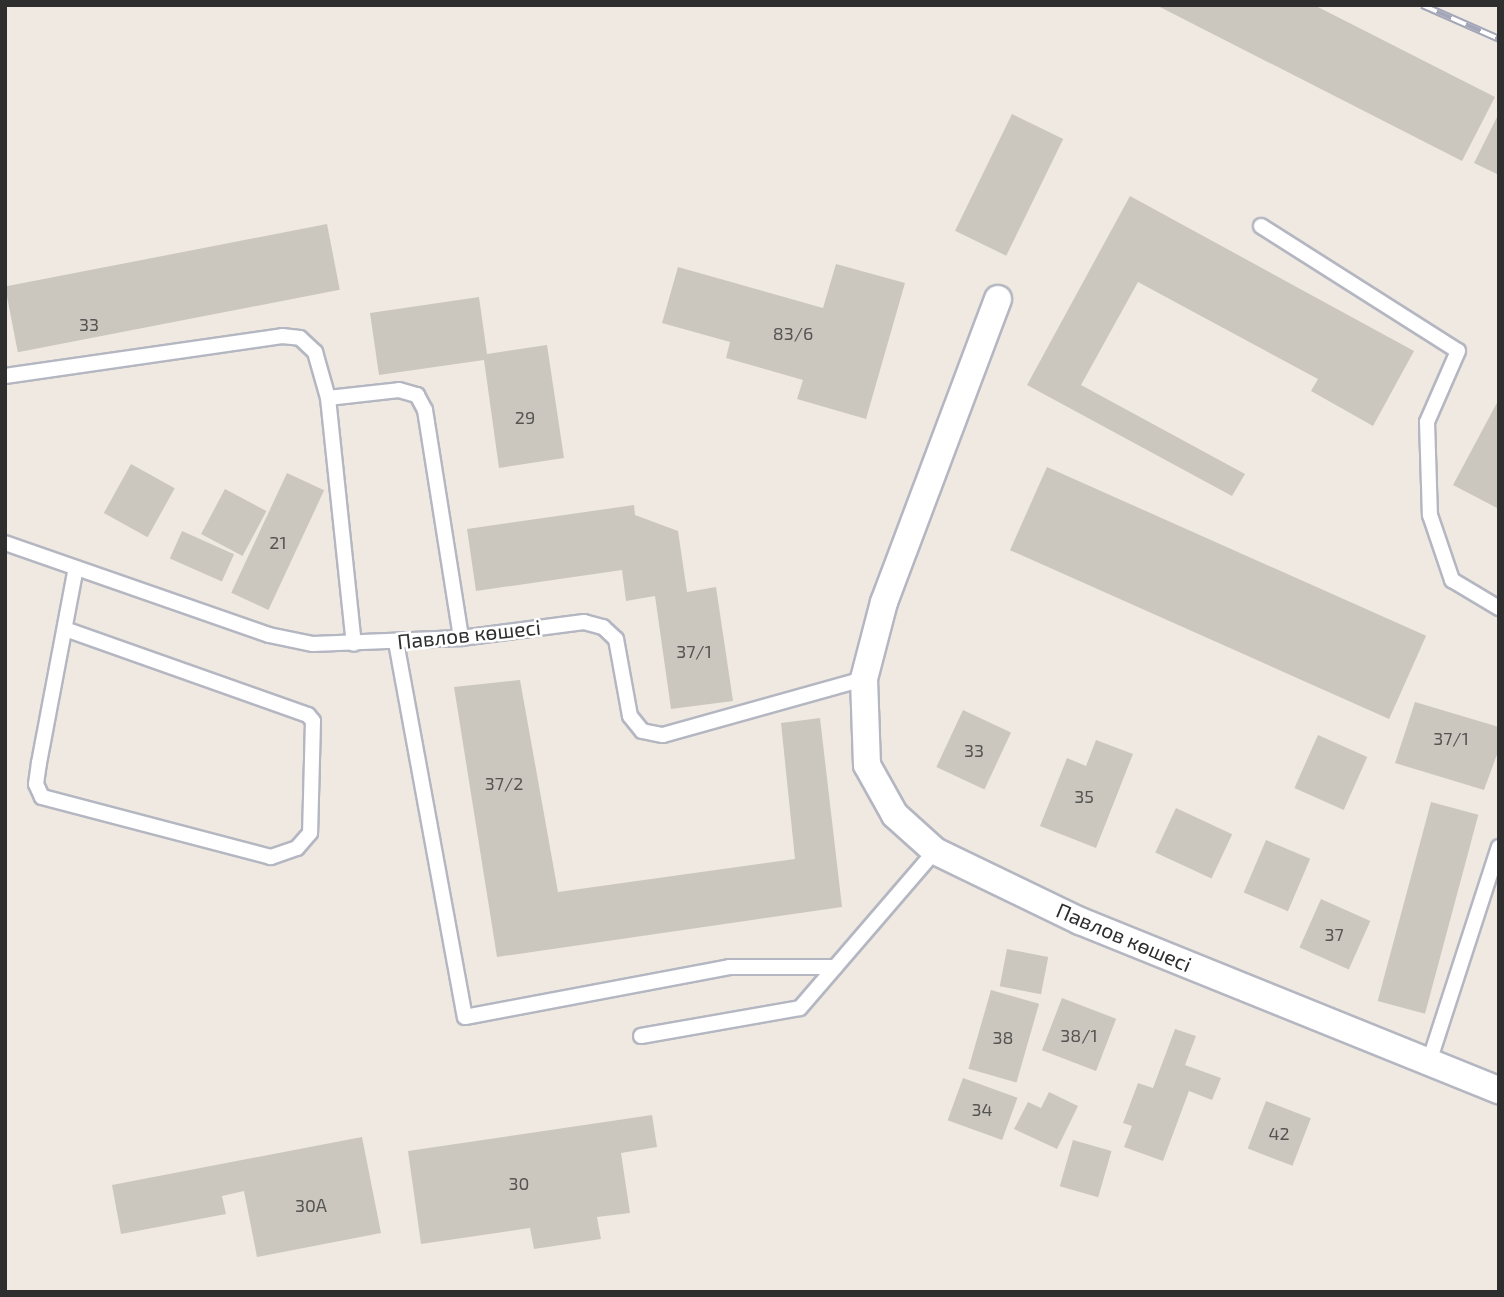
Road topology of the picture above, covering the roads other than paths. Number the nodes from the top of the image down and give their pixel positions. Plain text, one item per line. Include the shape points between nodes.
1 (1261, 226) dead end
2 (998, 299) dead end
3 (5, 376) edge
4 (328, 398) junction
5 (5, 543) edge
6 (76, 568) junction
7 (1499, 608) edge
8 (65, 629) junction
9 (461, 638) junction
10 (396, 642) junction
11 (354, 644) junction
12 (864, 679) junction
13 (1499, 847) edge
14 (935, 851) junction
15 (1499, 887) edge
16 (1484, 892) junction
17 (835, 967) junction
18 (641, 1036) dead end
19 (1429, 1062) junction
20 (1499, 1090) edge

1 - 7 lane via 1458,351 1427,422 1430,515 1452,580
2 - 12 street, Павлов көшесі via 884,602
3 - 4 lane via 282,336 300,338 315,352
4 - 9 lane via 399,390 417,395 425,410
4 - 11 lane
5 - 6 lane, Павлов көшесі
6 - 8 lane
6 - 11 lane, Павлов көшесі via 269,635 313,644
8 - 8 lane via 39,763 36,784 41,797 271,857 297,848 310,833 313,722 308,715
9 - 10 lane, Павлов көшесі
9 - 12 lane, Павлов көшесі via 584,622 603,627 616,639 630,716 642,731 663,735
10 - 11 lane, Павлов көшесі
10 - 17 lane via 465,1017 729,967
12 - 14 street, Павлов көшесі via 867,765 895,816
13 - 16 lane
14 - 17 lane
14 - 19 street, Павлов көшесі via 1080,920
15 - 16 lane
16 - 19 lane
17 - 18 lane via 800,1008
19 - 20 street, Павлов көшесі

